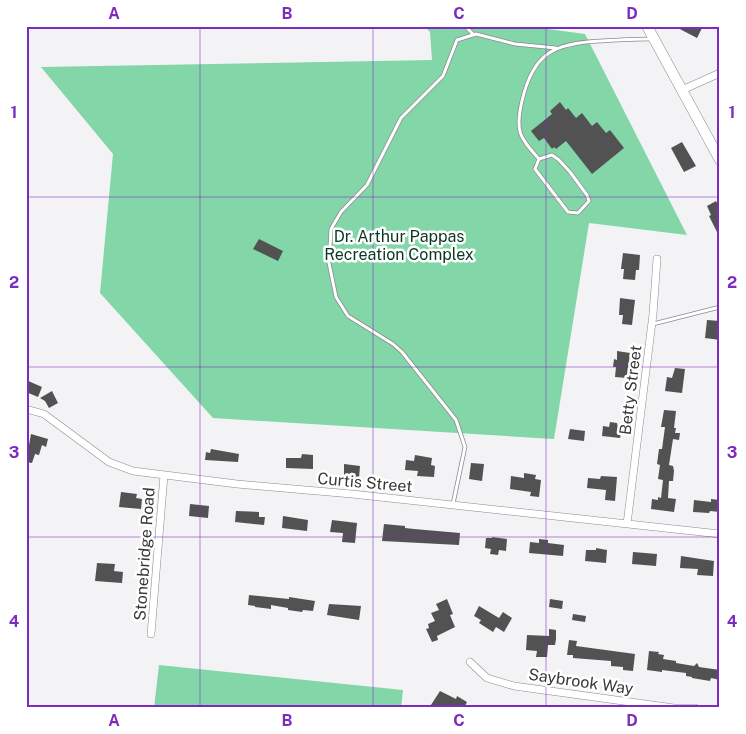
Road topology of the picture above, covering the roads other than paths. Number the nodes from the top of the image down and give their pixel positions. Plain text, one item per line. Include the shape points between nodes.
1 (466, 26) edge
2 (647, 26) edge
3 (474, 35) junction
4 (653, 38) junction
5 (556, 48) junction
6 (720, 73) edge
7 (682, 90) junction
8 (717, 146) edge
9 (539, 159) junction
10 (720, 160) edge
11 (657, 259) dead end
12 (720, 307) edge
13 (651, 324) junction
14 (26, 409) edge
15 (164, 475) junction
16 (453, 505) junction
17 (627, 524) junction
18 (720, 534) edge
19 (151, 634) dead end
20 (470, 662) dead end
21 (695, 708) edge

1 - 3 lane
2 - 4 street
3 - 5 lane
3 - 16 lane via 457,40 443,76 401,118 367,185 341,212 331,229 329,263 336,297 348,316 402,352 456,420 465,447
4 - 5 lane via 577,42
4 - 7 street
5 - 9 lane via 533,69 520,111 519,130 523,142
6 - 7 street
7 - 8 street
8 - 10 street
9 - 9 lane via 552,155 559,160 587,195 588,204 578,213 568,212 536,169
11 - 13 street, Betty Street
12 - 13 lane
13 - 17 street, Betty Street
14 - 15 street, Curtis Street via 44,414 118,466
15 - 16 street, Curtis Street
15 - 19 street, Stonebridge Road
16 - 17 street, Curtis Street
17 - 18 street, Curtis Street
20 - 21 street, Saybrook Way via 487,678 514,686 674,708

